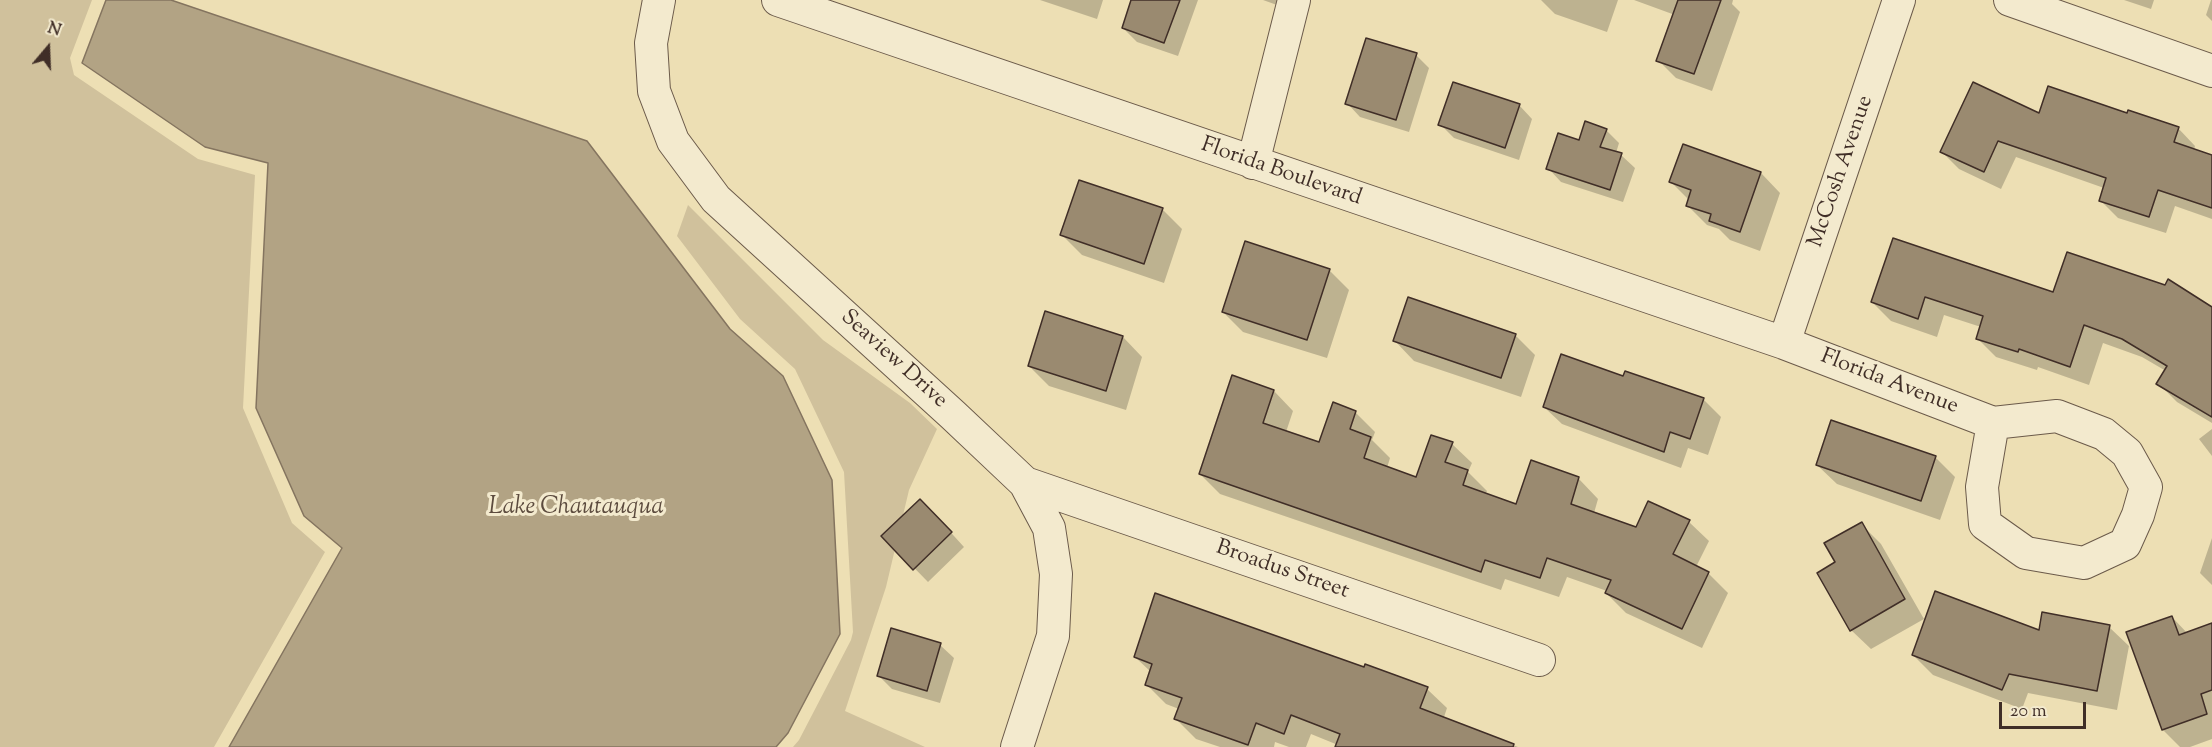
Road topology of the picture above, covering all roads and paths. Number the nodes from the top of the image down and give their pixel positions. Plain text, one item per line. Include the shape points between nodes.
1 (659, 0) edge
2 (778, 0) edge
3 (1294, 0) edge
4 (1899, 0) edge
5 (2010, 0) edge
6 (2212, 71) edge
7 (1253, 164) junction
8 (1784, 343) junction
9 (1993, 423) junction
10 (1025, 483) junction
11 (1539, 660) dead end
12 (1017, 747) edge

1 - 10 street, Seaview Drive via 651,43 654,92 673,141 716,199
2 - 7 street, Florida Boulevard
3 - 7 street
4 - 8 street, McCosh Avenue
5 - 6 street
7 - 8 street, Florida Boulevard
8 - 9 street, Florida Avenue
9 - 9 street, Florida Avenue via 2057,416 2104,434 2127,453 2146,487 2125,544 2084,563 2026,553 1985,524 1982,488
10 - 11 street, Broadus Street
10 - 12 street, Seaview Drive via 1049,528 1056,574 1053,636

